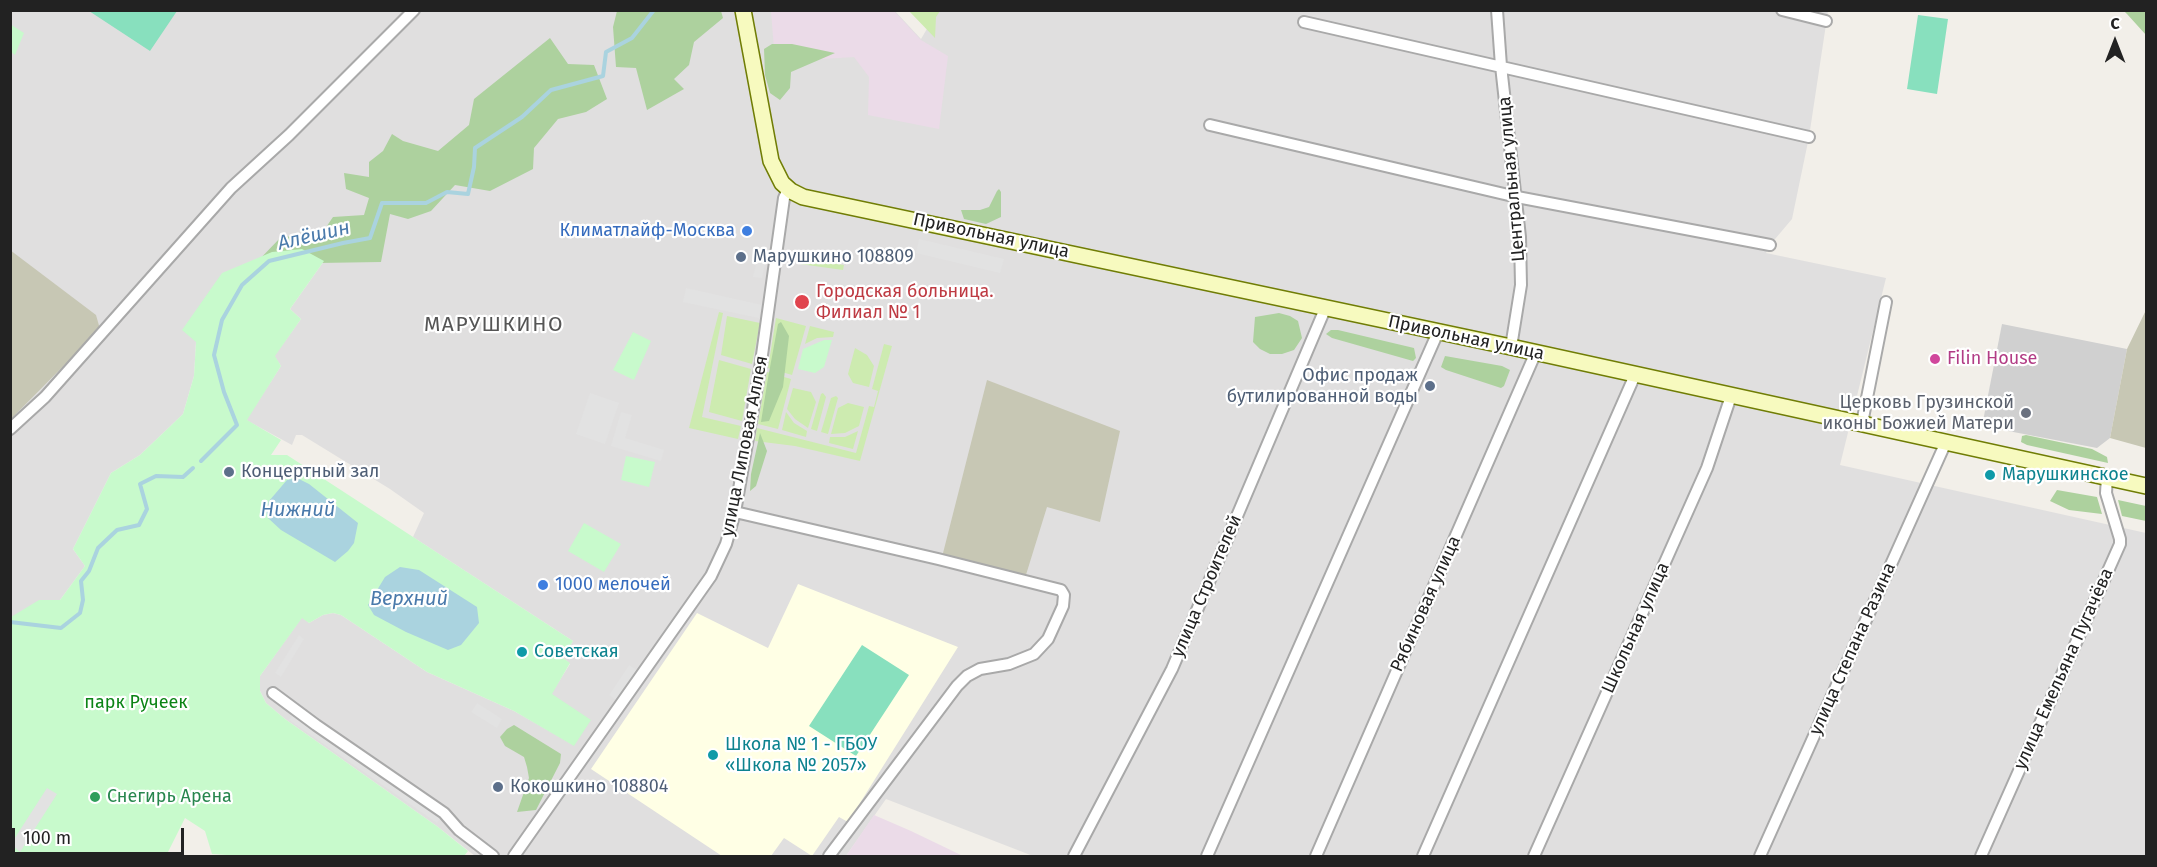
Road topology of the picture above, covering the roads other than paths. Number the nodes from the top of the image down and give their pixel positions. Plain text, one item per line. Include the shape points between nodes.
1 (414, 10) edge
2 (1497, 10) edge
3 (1782, 10) edge
4 (743, 11) edge
5 (1826, 21) dead end
6 (1304, 22) dead end
7 (1501, 66) junction
8 (1210, 125) dead end
9 (1809, 137) dead end
10 (788, 189) junction
11 (1517, 197) junction
12 (1770, 245) dead end
13 (1886, 302) dead end
14 (1325, 309) junction
15 (1438, 332) junction
16 (1510, 347) junction
17 (1536, 352) junction
18 (1635, 375) junction
19 (1731, 396) junction
20 (1862, 423) junction
21 (10, 429) edge
22 (1946, 442) junction
23 (2107, 477) junction
24 (2146, 486) edge
25 (735, 512) junction
26 (273, 693) dead end
27 (480, 853) edge
28 (493, 856) edge
29 (514, 856) edge
30 (829, 856) edge
31 (1074, 856) edge
32 (1207, 856) edge
33 (1316, 856) edge
34 (1423, 856) edge
35 (1534, 856) edge
36 (1760, 856) edge
37 (1981, 856) edge

1 - 21 street via 231,188 45,397
2 - 7 street, Центральная улица
3 - 5 street
4 - 10 street via 768,150 775,172
6 - 7 street
7 - 9 street
7 - 11 street, Центральная улица
8 - 11 street
10 - 14 street, Привольная улица via 802,197
10 - 25 street, улица Липовая Аллея
11 - 12 street
11 - 16 street, Центральная улица via 1521,285
13 - 20 street
14 - 15 street, Привольная улица
14 - 31 street, улица Строителей via 1172,669
15 - 16 street, Привольная улица
15 - 32 street
16 - 17 street, Привольная улица
17 - 18 street, Привольная улица
17 - 33 street, Рябиновая улица
18 - 19 street, Привольная улица
18 - 34 street
19 - 20 street, Привольная улица
19 - 35 street, Школьная улица via 1707,468
20 - 22 street, Привольная улица
22 - 23 street, Привольная улица
22 - 36 street, улица Степана Разина
23 - 24 street, Привольная улица
23 - 37 street, улица Емельяна Пугачёва via 2106,493 2120,544
25 - 29 street, улица Липовая Аллея via 711,576
25 - 30 street via 994,573 1060,590 1064,595 1048,639 1034,654 980,669 957,686
26 - 27 street via 435,807
27 - 28 street

